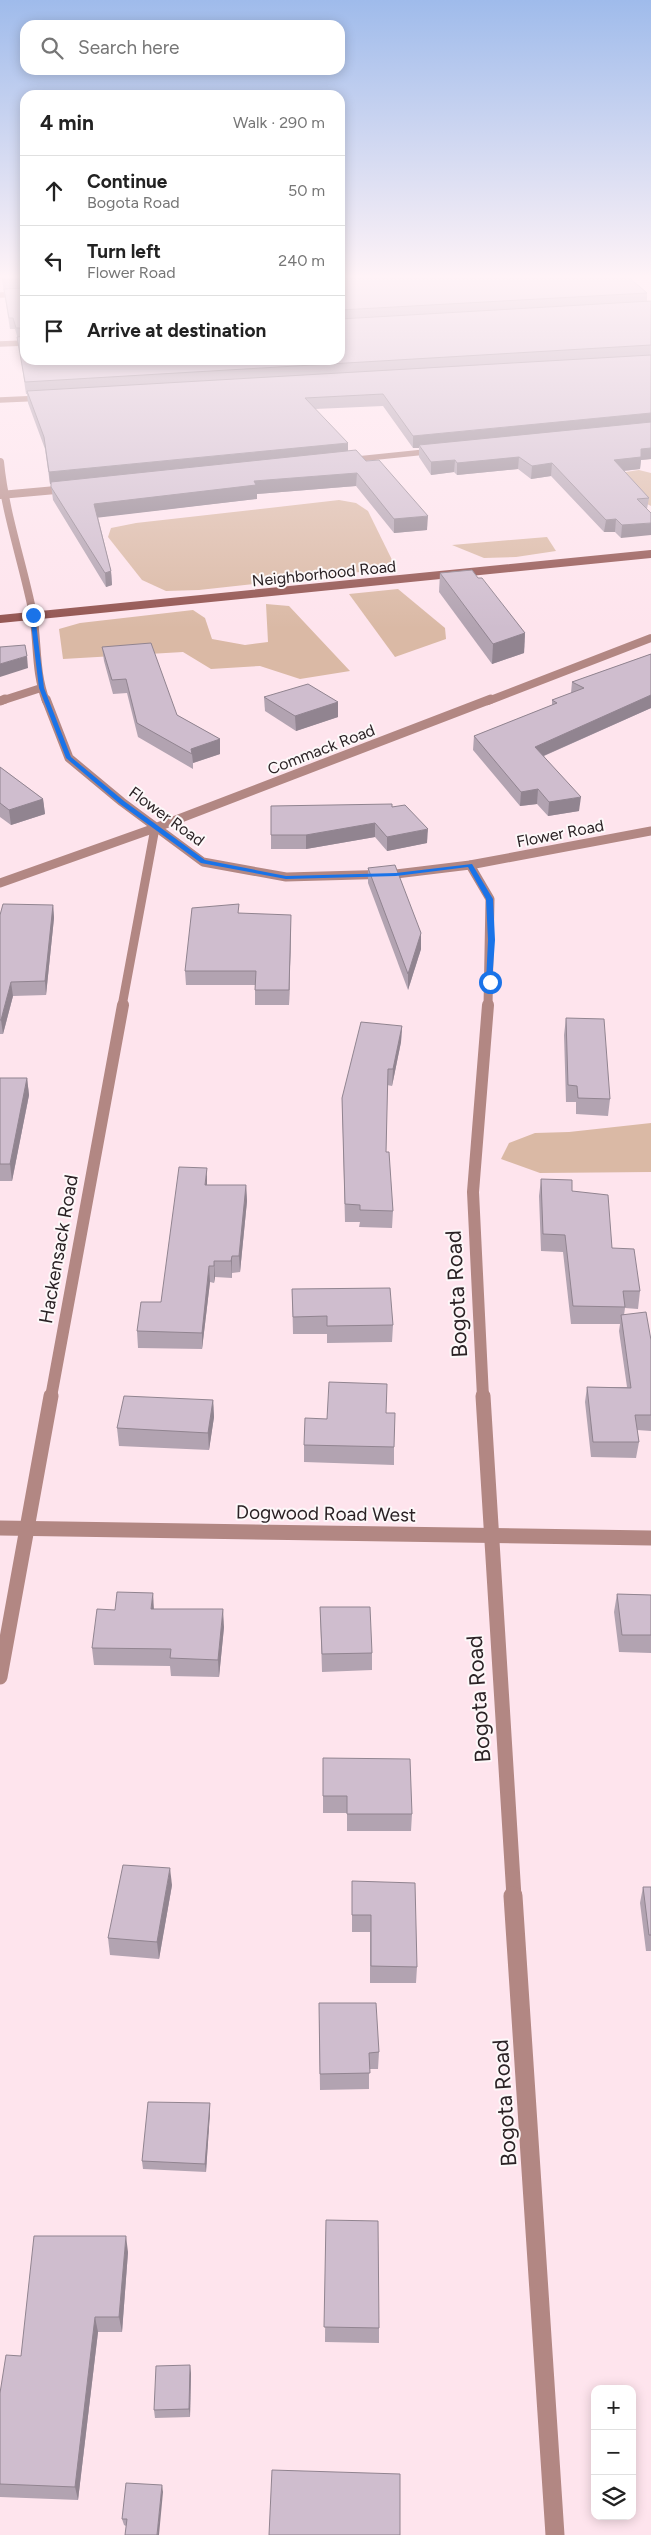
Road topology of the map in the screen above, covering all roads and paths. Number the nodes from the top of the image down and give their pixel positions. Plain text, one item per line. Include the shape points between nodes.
1 (49, 398) edge
2 (0, 400) edge
3 (445, 450) edge
4 (337, 461) edge
5 (0, 462) edge
6 (72, 488) edge
7 (2, 495) edge
8 (651, 554) edge
9 (33, 615) junction
10 (0, 619) edge
11 (651, 638) edge
12 (41, 688) junction
13 (0, 701) edge
14 (155, 828) junction
15 (651, 831) edge
16 (470, 865) junction
17 (0, 883) edge
18 (0, 1528) edge
19 (26, 1528) junction
20 (490, 1535) junction
21 (651, 1538) edge
22 (0, 1677) edge
23 (555, 2535) edge

1 - 2 street
3 - 4 street
5 - 7 street, Flower Road
6 - 7 street
7 - 9 street, Flower Road
8 - 9 main road, Neighborhood Road
9 - 10 main road, Neighborhood Road
9 - 12 street, Flower Road
11 - 14 street, Commack Road
12 - 13 street
12 - 14 street, Flower Road via 69,758
14 - 16 street, Flower Road via 203,862 286,878 396,874
14 - 17 street, Commack Road
14 - 19 street, Hackensack Road
15 - 16 street, Flower Road
16 - 20 street, Bogota Road via 490,899 492,940 473,1192
18 - 19 street, Dogwood Road West
19 - 20 street, Dogwood Road West
19 - 22 street, Hackensack Road
20 - 21 street, Dogwood Road West
20 - 23 street, Bogota Road

